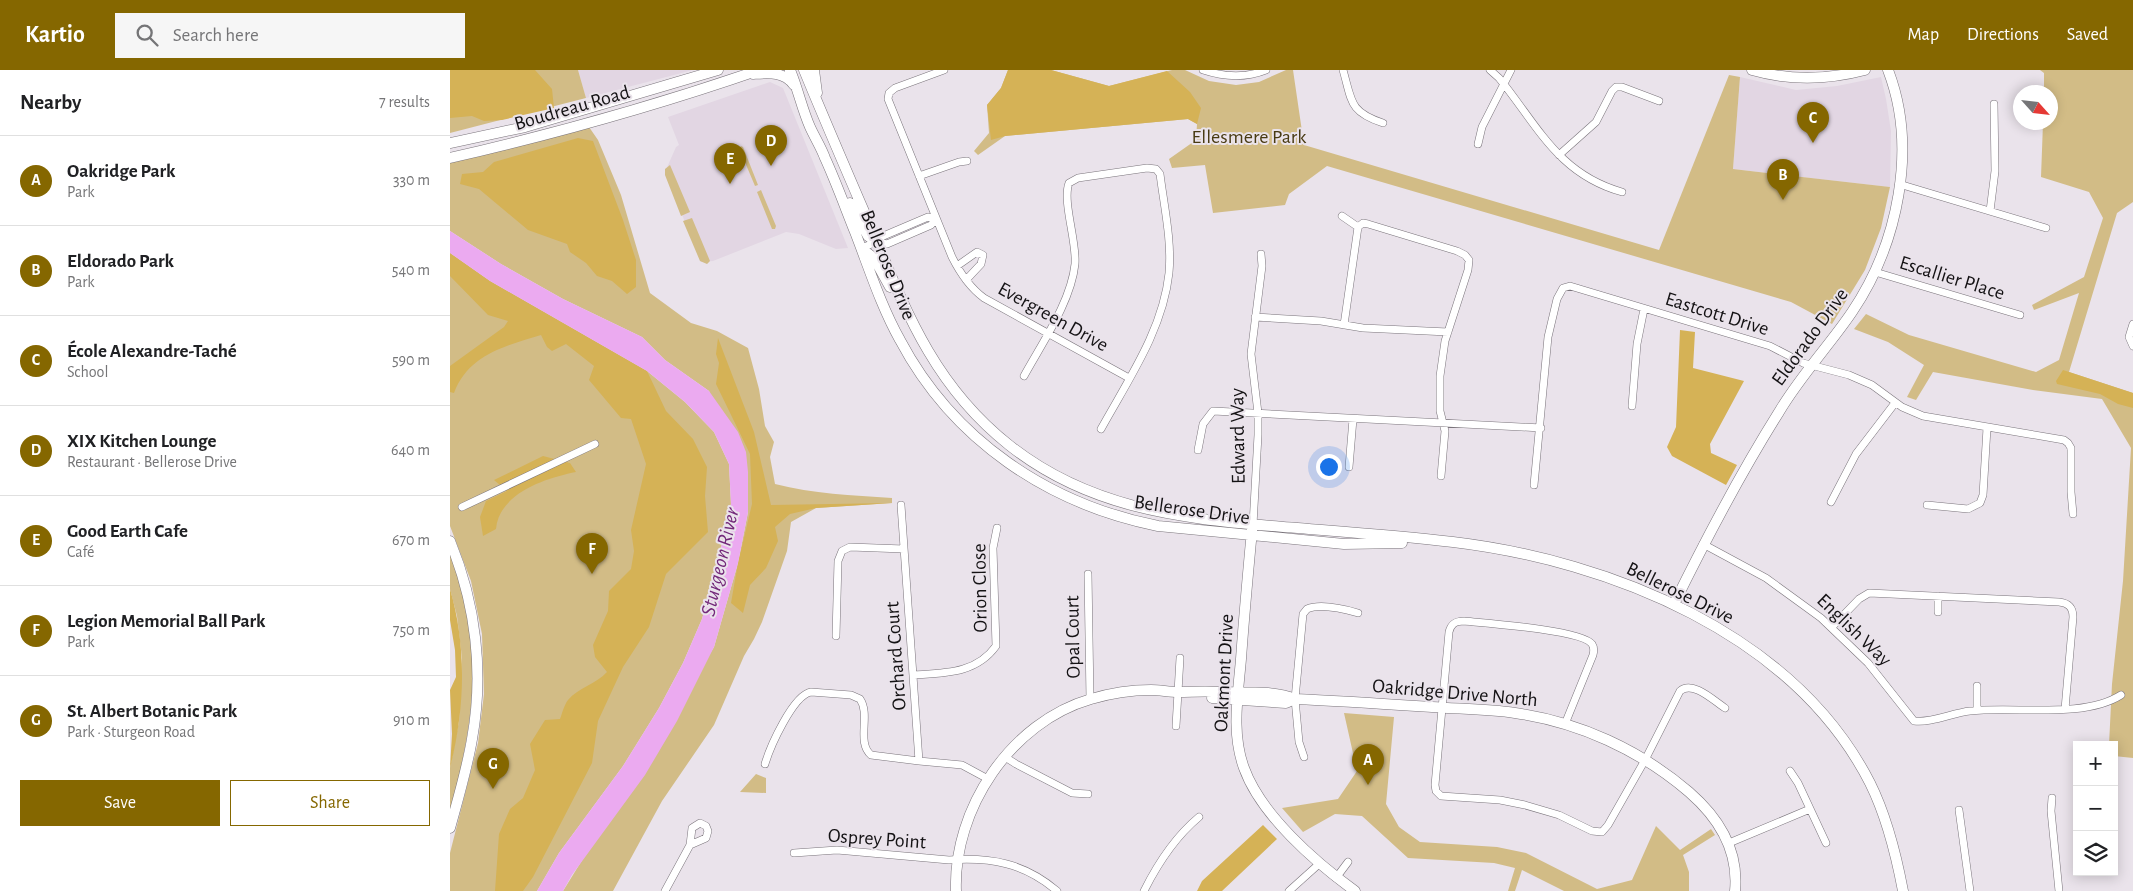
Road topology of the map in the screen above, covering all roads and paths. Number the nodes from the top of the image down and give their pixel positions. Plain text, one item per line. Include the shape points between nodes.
1 (718, 70) edge
2 (759, 70) edge
3 (790, 70) edge
4 (804, 70) edge
5 (814, 70) edge
6 (944, 70) edge
7 (1203, 70) edge
8 (1266, 70) edge
9 (1343, 70) edge
10 (1490, 70) edge
11 (1511, 70) edge
12 (1752, 70) edge
13 (1865, 70) edge
14 (1888, 70) edge
15 (1764, 71) edge
16 (1241, 73) edge
17 (1778, 73) edge
18 (744, 75) junction
19 (1504, 84) junction
20 (799, 92) junction
21 (1659, 101) dead end
22 (1994, 104) dead end
23 (819, 106) junction
24 (1383, 123) dead end
25 (450, 143) edge
26 (1478, 144) dead end
27 (1559, 155) junction
28 (825, 156) junction
29 (450, 158) edge
30 (967, 161) dead end
31 (919, 176) junction
32 (1899, 184) junction
33 (1622, 192) dead end
34 (1990, 211) junction
35 (1342, 216) dead end
36 (936, 218) junction
37 (1358, 227) junction
38 (2046, 228) dead end
39 (877, 242) junction
40 (861, 248) junction
41 (1261, 254) dead end
42 (957, 266) junction
43 (1875, 272) junction
44 (966, 280) junction
45 (1644, 309) junction
46 (2020, 315) dead end
47 (1255, 317) junction
48 (2133, 324) edge
49 (1344, 325) junction
50 (1048, 332) junction
51 (1448, 332) junction
52 (917, 333) junction
53 (2130, 346) edge
54 (1812, 364) junction
55 (1024, 376) dead end
56 (1129, 378) junction
57 (1894, 402) junction
58 (1632, 406) dead end
59 (1258, 413) junction
60 (1353, 419) junction
61 (1443, 424) junction
62 (1541, 428) junction
63 (1986, 428) junction
64 (1101, 429) dead end
65 (595, 444) dead end
66 (1198, 450) dead end
67 (1349, 467) dead end
68 (1441, 476) dead end
69 (1534, 485) dead end
70 (1831, 502) dead end
71 (901, 505) dead end
72 (1927, 505) dead end
73 (462, 507) dead end
74 (2073, 514) dead end
75 (1253, 524) junction
76 (997, 528) dead end
77 (1252, 536) junction
78 (450, 541) edge
79 (1452, 542) junction
80 (1703, 544) junction
81 (904, 549) junction
82 (1088, 574) dead end
83 (1938, 596) junction
84 (1674, 604) junction
85 (1938, 612) dead end
86 (1358, 613) dead end
87 (1832, 627) junction
88 (836, 636) dead end
89 (1180, 658) dead end
90 (914, 675) junction
91 (1977, 686) dead end
92 (1179, 692) junction
93 (2121, 695) dead end
94 (1238, 696) junction
95 (1090, 699) junction
96 (1295, 699) junction
97 (1442, 708) junction
98 (1725, 708) dead end
99 (2065, 709) junction
100 (1977, 710) junction
101 (1565, 724) junction
102 (1176, 726) dead end
103 (1005, 757) junction
104 (1304, 757) dead end
105 (1645, 760) junction
106 (919, 761) junction
107 (765, 764) dead end
108 (1790, 771) dead end
109 (988, 779) junction
110 (1088, 794) dead end
111 (2052, 798) dead end
112 (1810, 809) junction
113 (1959, 810) dead end
114 (1199, 817) dead end
115 (450, 828) edge
116 (1729, 843) junction
117 (1826, 843) dead end
118 (690, 845) dead end
119 (794, 853) dead end
120 (958, 859) junction
121 (1348, 862) dead end
122 (1319, 864) junction
123 (1336, 878) junction
124 (665, 891) edge
125 (956, 891) edge
126 (1057, 891) edge
127 (1144, 891) edge
128 (1289, 891) edge
129 (1355, 891) edge
130 (1735, 891) edge
131 (1903, 891) edge
132 (1970, 891) edge
133 (2059, 891) edge

1 - 25 main road, Boudreau Road via 525,127
2 - 18 main road, Boudreau Road
3 - 20 main road, Bellerose Drive
4 - 23 main road, Bellerose Drive
5 - 23 main road
6 - 31 street, Evergreen Drive via 895,88 889,94 889,102
7 - 16 street via 1222,76
8 - 16 street
9 - 24 street via 1355,108 1365,117
10 - 19 street
11 - 19 street
12 - 15 main road
13 - 17 main road via 1821,78
14 - 32 main road, Eldorado Drive via 1900,126 1902,160
15 - 17 main road
18 - 20 main road via 782,75
18 - 29 main road, Boudreau Road via 526,140
19 - 26 street via 1482,127
19 - 27 street
20 - 28 main road, Bellerose Drive via 810,126
21 - 27 street via 1616,87 1596,122
22 - 34 street via 1995,171
23 - 39 main road, Bellerose Drive
27 - 33 street via 1587,179
28 - 39 main road via 864,232
28 - 40 main road, Bellerose Drive
30 - 31 street
31 - 36 street, Evergreen Drive
32 - 34 street
32 - 43 main road, Eldorado Drive via 1892,224
34 - 38 street
35 - 37 street
36 - 39 street via 931,226 887,244
36 - 42 street, Evergreen Drive
37 - 49 street
37 - 51 street via 1363,223 1376,226 1457,251 1472,259
39 - 40 street
39 - 52 main road, Bellerose Drive
40 - 52 main road via 874,258
40 - 77 main road, Bellerose Drive via 892,324 917,369 959,422 1005,462 1055,492 1114,516 1158,526
41 - 47 street, Edward Way
42 - 44 street, Evergreen Drive
42 - 44 street, Evergreen Drive via 977,252 983,255 982,264
43 - 46 street, Escallier Place
43 - 54 main road, Eldorado Drive via 1853,311
44 - 50 street, Evergreen Drive via 984,298
45 - 54 street, Eastcott Drive via 1770,346
45 - 58 street via 1637,344
45 - 62 street, Eastcott Drive via 1566,286 1561,291 1548,337
47 - 49 street
47 - 59 street, Edward Way via 1251,354
48 - 53 street
49 - 51 street
50 - 55 street
50 - 56 street, Evergreen Drive
50 - 56 street via 1068,294 1075,265 1069,183 1078,178 1156,169 1160,174 1169,272 1155,328
51 - 61 street via 1439,393
52 - 75 main road, Bellerose Drive via 946,380 979,418 1026,458 1060,478 1091,493 1139,508 1176,516
54 - 57 street, Eastcott Drive via 1862,380
54 - 80 main road, Eldorado Drive via 1779,411
56 - 64 street
57 - 63 street, Eastcott Drive via 1923,416
57 - 70 street via 1856,454
59 - 60 street
59 - 66 street via 1211,411 1203,424
59 - 75 street, Edward Way
60 - 61 street
60 - 67 street
61 - 62 street
61 - 68 street
62 - 69 street, Eastcott Drive
63 - 72 street via 1980,503 1968,509
63 - 74 street, Eastcott Drive via 2061,439 2068,443
65 - 73 street
71 - 81 street, Orchard Court
75 - 77 main road, Oakmont Drive
75 - 79 main road, Bellerose Drive
76 - 90 street, Orion Close via 993,548 997,638 994,648 965,670
77 - 79 main road, Bellerose Drive via 1344,544
77 - 94 main road, Oakmont Drive
78 - 115 main road via 466,589 478,673 472,740
79 - 84 main road, Bellerose Drive via 1537,556 1611,578
80 - 84 main road, Eldorado Drive
80 - 87 street, English Way via 1771,582
81 - 88 street via 850,547 842,551 838,561
81 - 90 street, Orchard Court
82 - 95 street, Opal Court
83 - 85 street
83 - 87 street via 1866,594
83 - 99 street via 2070,605 2073,617
84 - 131 main road, Bellerose Drive via 1764,659 1834,726 1876,797 1895,852
86 - 96 street via 1317,607 1305,611
87 - 100 street, English Way via 1875,671 1912,720 1920,722
89 - 92 street
90 - 106 street, Orchard Court
91 - 100 street
92 - 94 main road, Oakridge Drive North via 1196,690
92 - 95 main road, Oakridge Drive North via 1139,690
92 - 102 street
93 - 99 street, English Way via 2098,706
94 - 96 main road, Oakridge Drive North via 1286,695
94 - 122 main road, Oakmont Drive via 1237,733 1249,781 1271,813
95 - 103 main road, Oakridge Drive North via 1056,714
96 - 97 main road, Oakridge Drive North
96 - 104 street via 1299,742
97 - 101 main road, Oakridge Drive North via 1515,713
97 - 101 street via 1449,632 1453,623 1464,621 1529,627 1584,639 1593,647 1593,655
97 - 105 street via 1434,785 1441,796 1525,805 1560,815 1598,832 1608,825
98 - 105 street via 1693,688 1682,689
99 - 100 street, English Way
101 - 105 main road, Oakridge Drive North via 1610,741
103 - 109 main road, Oakridge Drive North
103 - 110 street via 1072,793
105 - 116 main road, Oakridge Drive North via 1698,800
106 - 107 street, Orchard Court via 871,756 865,746 864,708 860,699 811,692 801,698 782,726
106 - 109 street, Orchard Court via 962,766
108 - 112 street
109 - 120 main road, Oakridge Drive North via 967,821
111 - 133 street
112 - 116 street
112 - 117 street
113 - 132 street
114 - 127 street via 1185,829 1161,860
116 - 130 main road, Oakridge Drive North
118 - 124 street
119 - 120 street, Osprey Point via 837,850
120 - 125 main road, Oakridge Drive North
120 - 126 street, Osprey Point via 1013,865 1034,874
121 - 123 street
122 - 123 main road, Oakmont Drive
122 - 128 street
123 - 129 main road, Oakmont Drive

